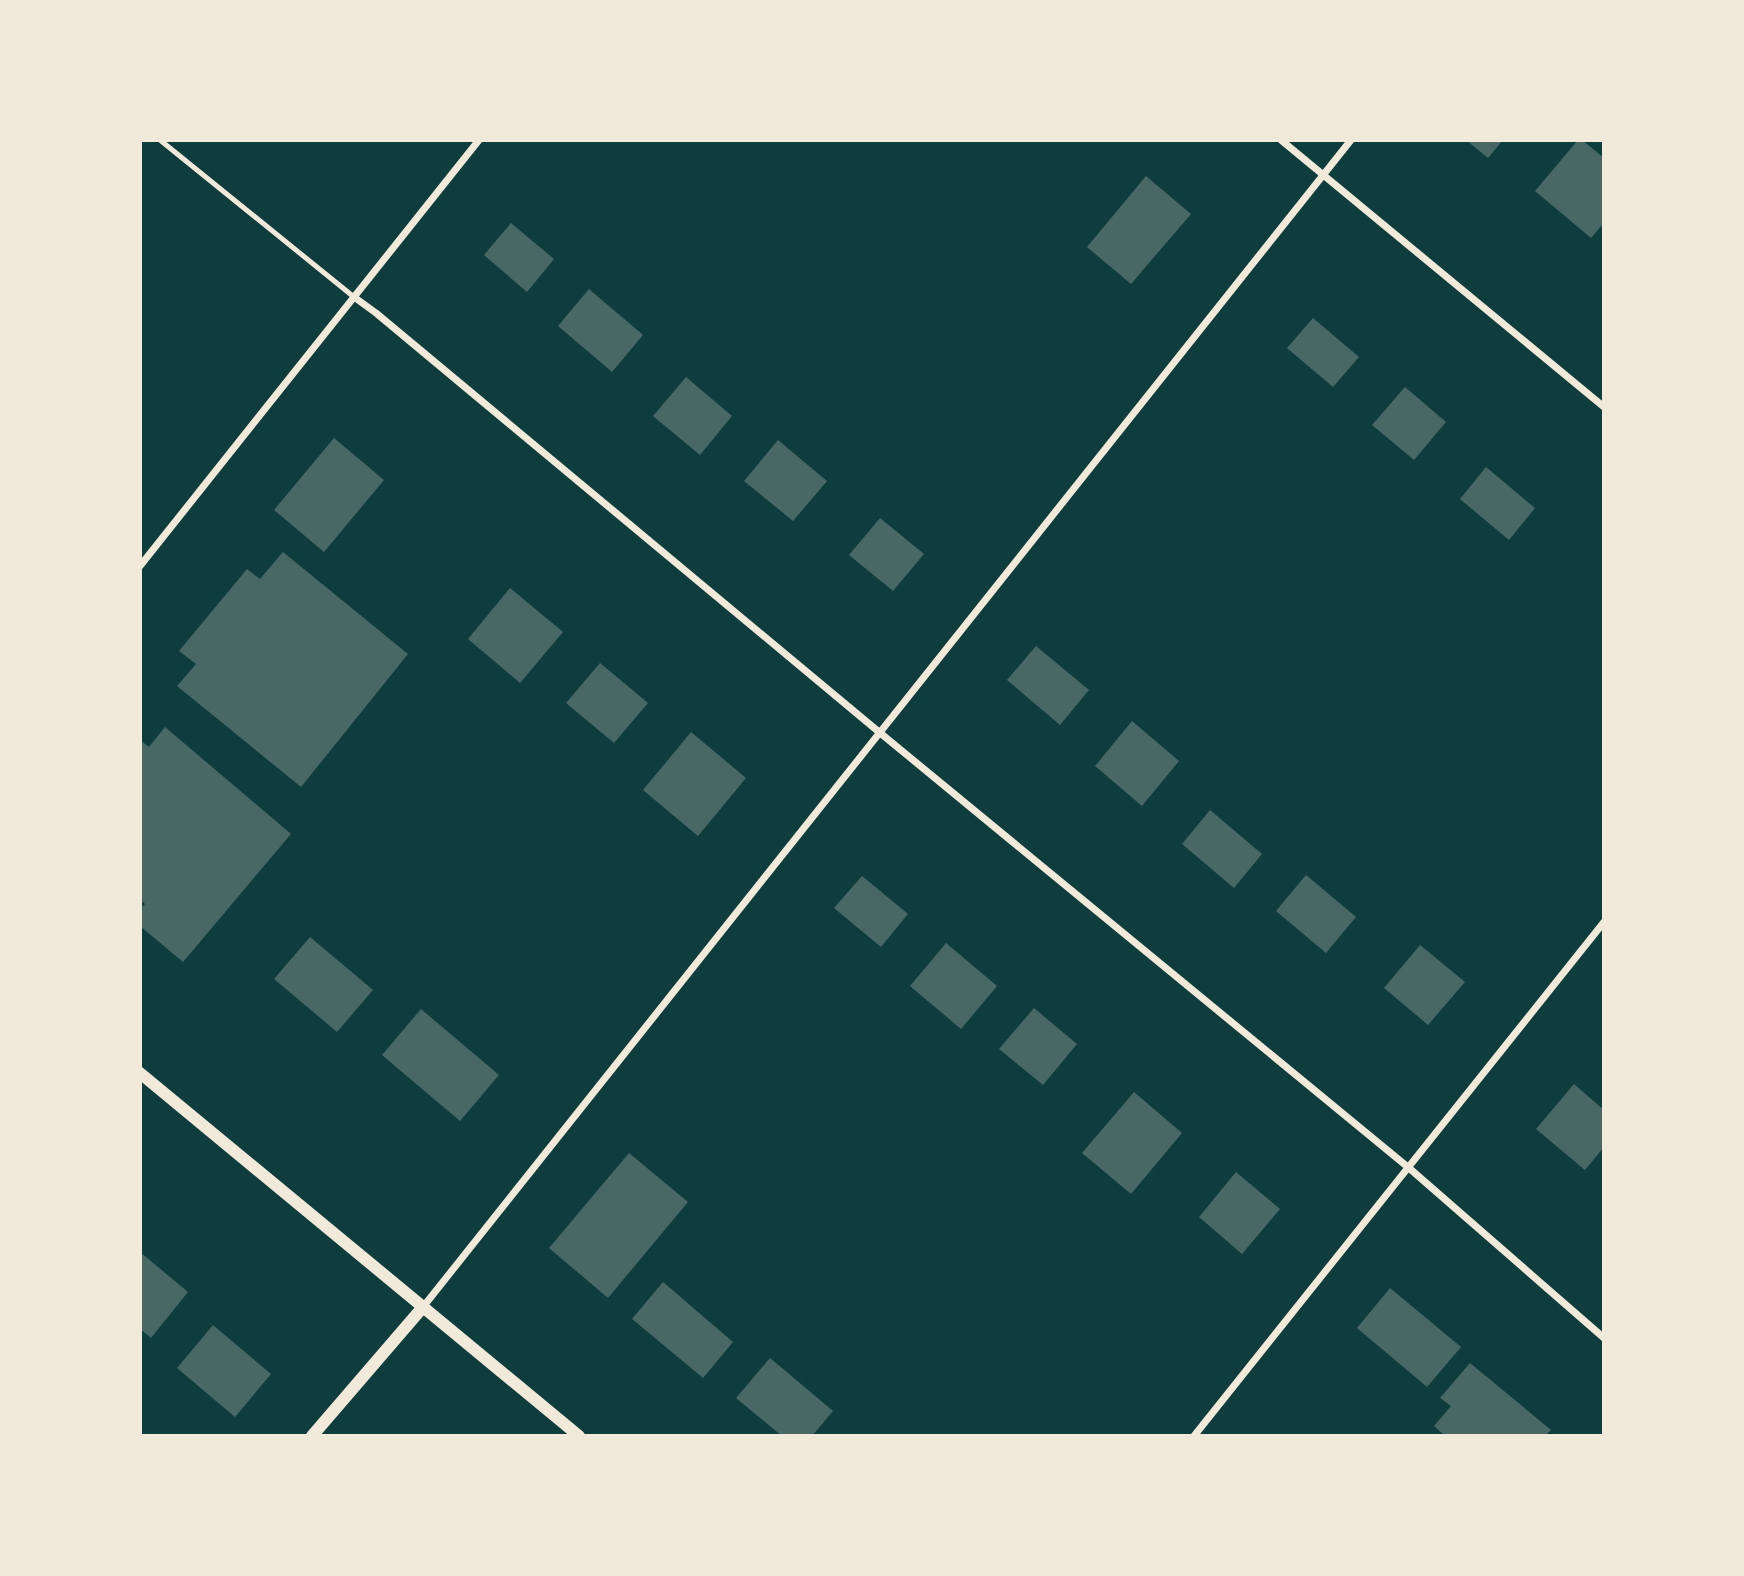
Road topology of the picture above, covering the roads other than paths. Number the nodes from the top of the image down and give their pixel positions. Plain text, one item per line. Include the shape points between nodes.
1 (160, 140) edge
2 (479, 140) edge
3 (1281, 140) edge
4 (1351, 140) edge
5 (1323, 175) junction
6 (354, 297) junction
7 (1604, 407) edge
8 (140, 566) edge
9 (879, 732) junction
10 (1604, 922) edge
11 (140, 1073) edge
12 (1409, 1168) junction
13 (423, 1307) junction
14 (1604, 1338) edge
15 (312, 1436) edge
16 (579, 1436) edge
17 (1194, 1436) edge

1 - 6 lane
2 - 6 street
3 - 5 street
4 - 5 street
5 - 7 street
5 - 9 street
6 - 8 street
6 - 9 street
9 - 12 street
9 - 13 street
10 - 12 street
11 - 13 street
12 - 14 street
12 - 17 street
13 - 15 street
13 - 16 street

